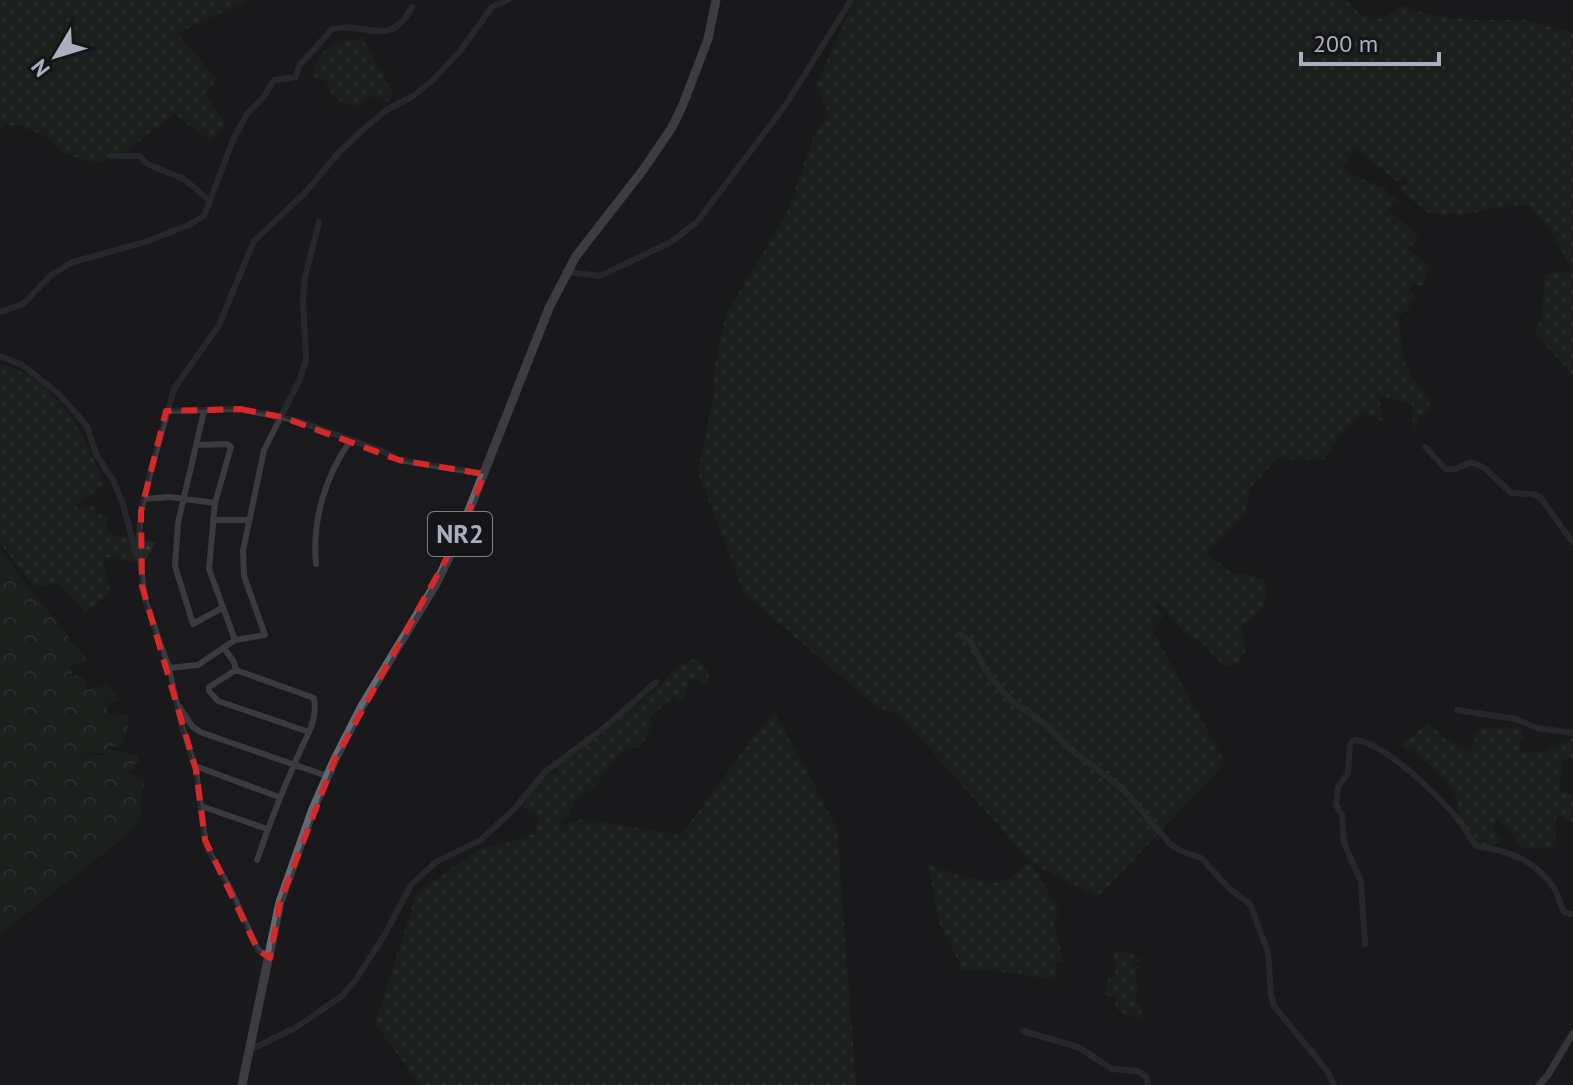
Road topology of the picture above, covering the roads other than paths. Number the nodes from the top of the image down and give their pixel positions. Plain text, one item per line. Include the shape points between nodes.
1 (508, 0) edge
2 (716, 0) edge
3 (851, 0) edge
4 (412, 7) dead end
5 (112, 156) dead end
6 (210, 201) junction
7 (319, 222) dead end
8 (568, 272) junction
9 (0, 312) edge
10 (0, 356) edge
11 (166, 411) junction
12 (204, 411) junction
13 (282, 417) junction
14 (350, 441) junction
15 (197, 445) junction
16 (1425, 447) dead end
17 (484, 474) junction
18 (183, 498) junction
19 (144, 499) junction
20 (215, 503) junction
21 (213, 520) junction
22 (249, 520) junction
23 (1573, 543) edge
24 (139, 562) junction
25 (316, 564) dead end
26 (222, 608) junction
27 (959, 634) dead end
28 (235, 640) junction
29 (224, 648) junction
30 (169, 668) junction
31 (236, 670) junction
32 (656, 682) dead end
33 (176, 701) junction
34 (1457, 710) dead end
35 (309, 732) junction
36 (1573, 733) edge
37 (294, 764) junction
38 (195, 766) junction
39 (327, 776) junction
40 (279, 797) junction
41 (201, 806) junction
42 (267, 829) junction
43 (257, 860) dead end
44 (1573, 914) edge
45 (1365, 944) dead end
46 (270, 958) junction
47 (1023, 1031) dead end
48 (1573, 1033) edge
49 (250, 1050) junction
50 (242, 1085) edge
51 (1148, 1085) edge
52 (1334, 1085) edge
53 (1539, 1085) edge

1 - 11 street via 492,7 432,81 363,130 254,241 219,325 179,381
2 - 8 highway, NR2 via 708,39 671,129
3 - 8 street via 787,103 697,222 671,242 600,276
4 - 6 street via 387,32 332,29 295,77 274,80 239,127
5 - 6 street via 140,156 184,179
6 - 9 street via 204,216 189,225 73,262 51,275 23,304
7 - 13 street via 305,277 306,360
8 - 17 highway, NR2 via 538,333
10 - 24 street via 22,365 58,393 87,426 96,454 114,482
11 - 12 street
11 - 19 street
12 - 13 street via 240,409
12 - 15 street
13 - 14 street
13 - 22 street via 264,450
14 - 17 street via 399,460
14 - 25 street via 324,491
15 - 18 street
15 - 20 street via 231,447
16 - 23 street via 1446,469 1472,462 1511,493 1538,496
17 - 39 highway, NR2 via 437,582 362,706
18 - 19 street
18 - 20 street
18 - 26 street via 175,566 193,624
19 - 24 street
20 - 21 street
21 - 22 street
21 - 26 street via 209,569
22 - 28 street via 243,569 265,635
24 - 30 street via 149,616
26 - 28 street
27 - 52 street via 970,641 1009,699 1122,788 1170,844 1201,858 1250,904 1268,952 1274,1006
28 - 29 street
29 - 30 street via 198,665
29 - 31 street
30 - 33 street
31 - 35 street via 314,698
31 - 35 street via 209,687 218,701
32 - 49 street via 545,772 481,840 436,862 411,885 342,996
33 - 37 street via 200,732
33 - 38 street
34 - 36 street
35 - 37 street
37 - 39 street
37 - 40 street
38 - 40 street
38 - 41 street
39 - 46 highway, NR2 via 280,902
40 - 42 street
41 - 42 street
41 - 46 street via 206,846 258,950
42 - 43 street
44 - 45 street via 1564,912 1536,868 1505,851 1476,846 1459,820 1396,759 1354,740 1336,805 1344,843 1361,882
46 - 49 highway, NR2
47 - 51 street via 1078,1047 1112,1069 1138,1071
48 - 53 main road
49 - 50 highway, NR2

